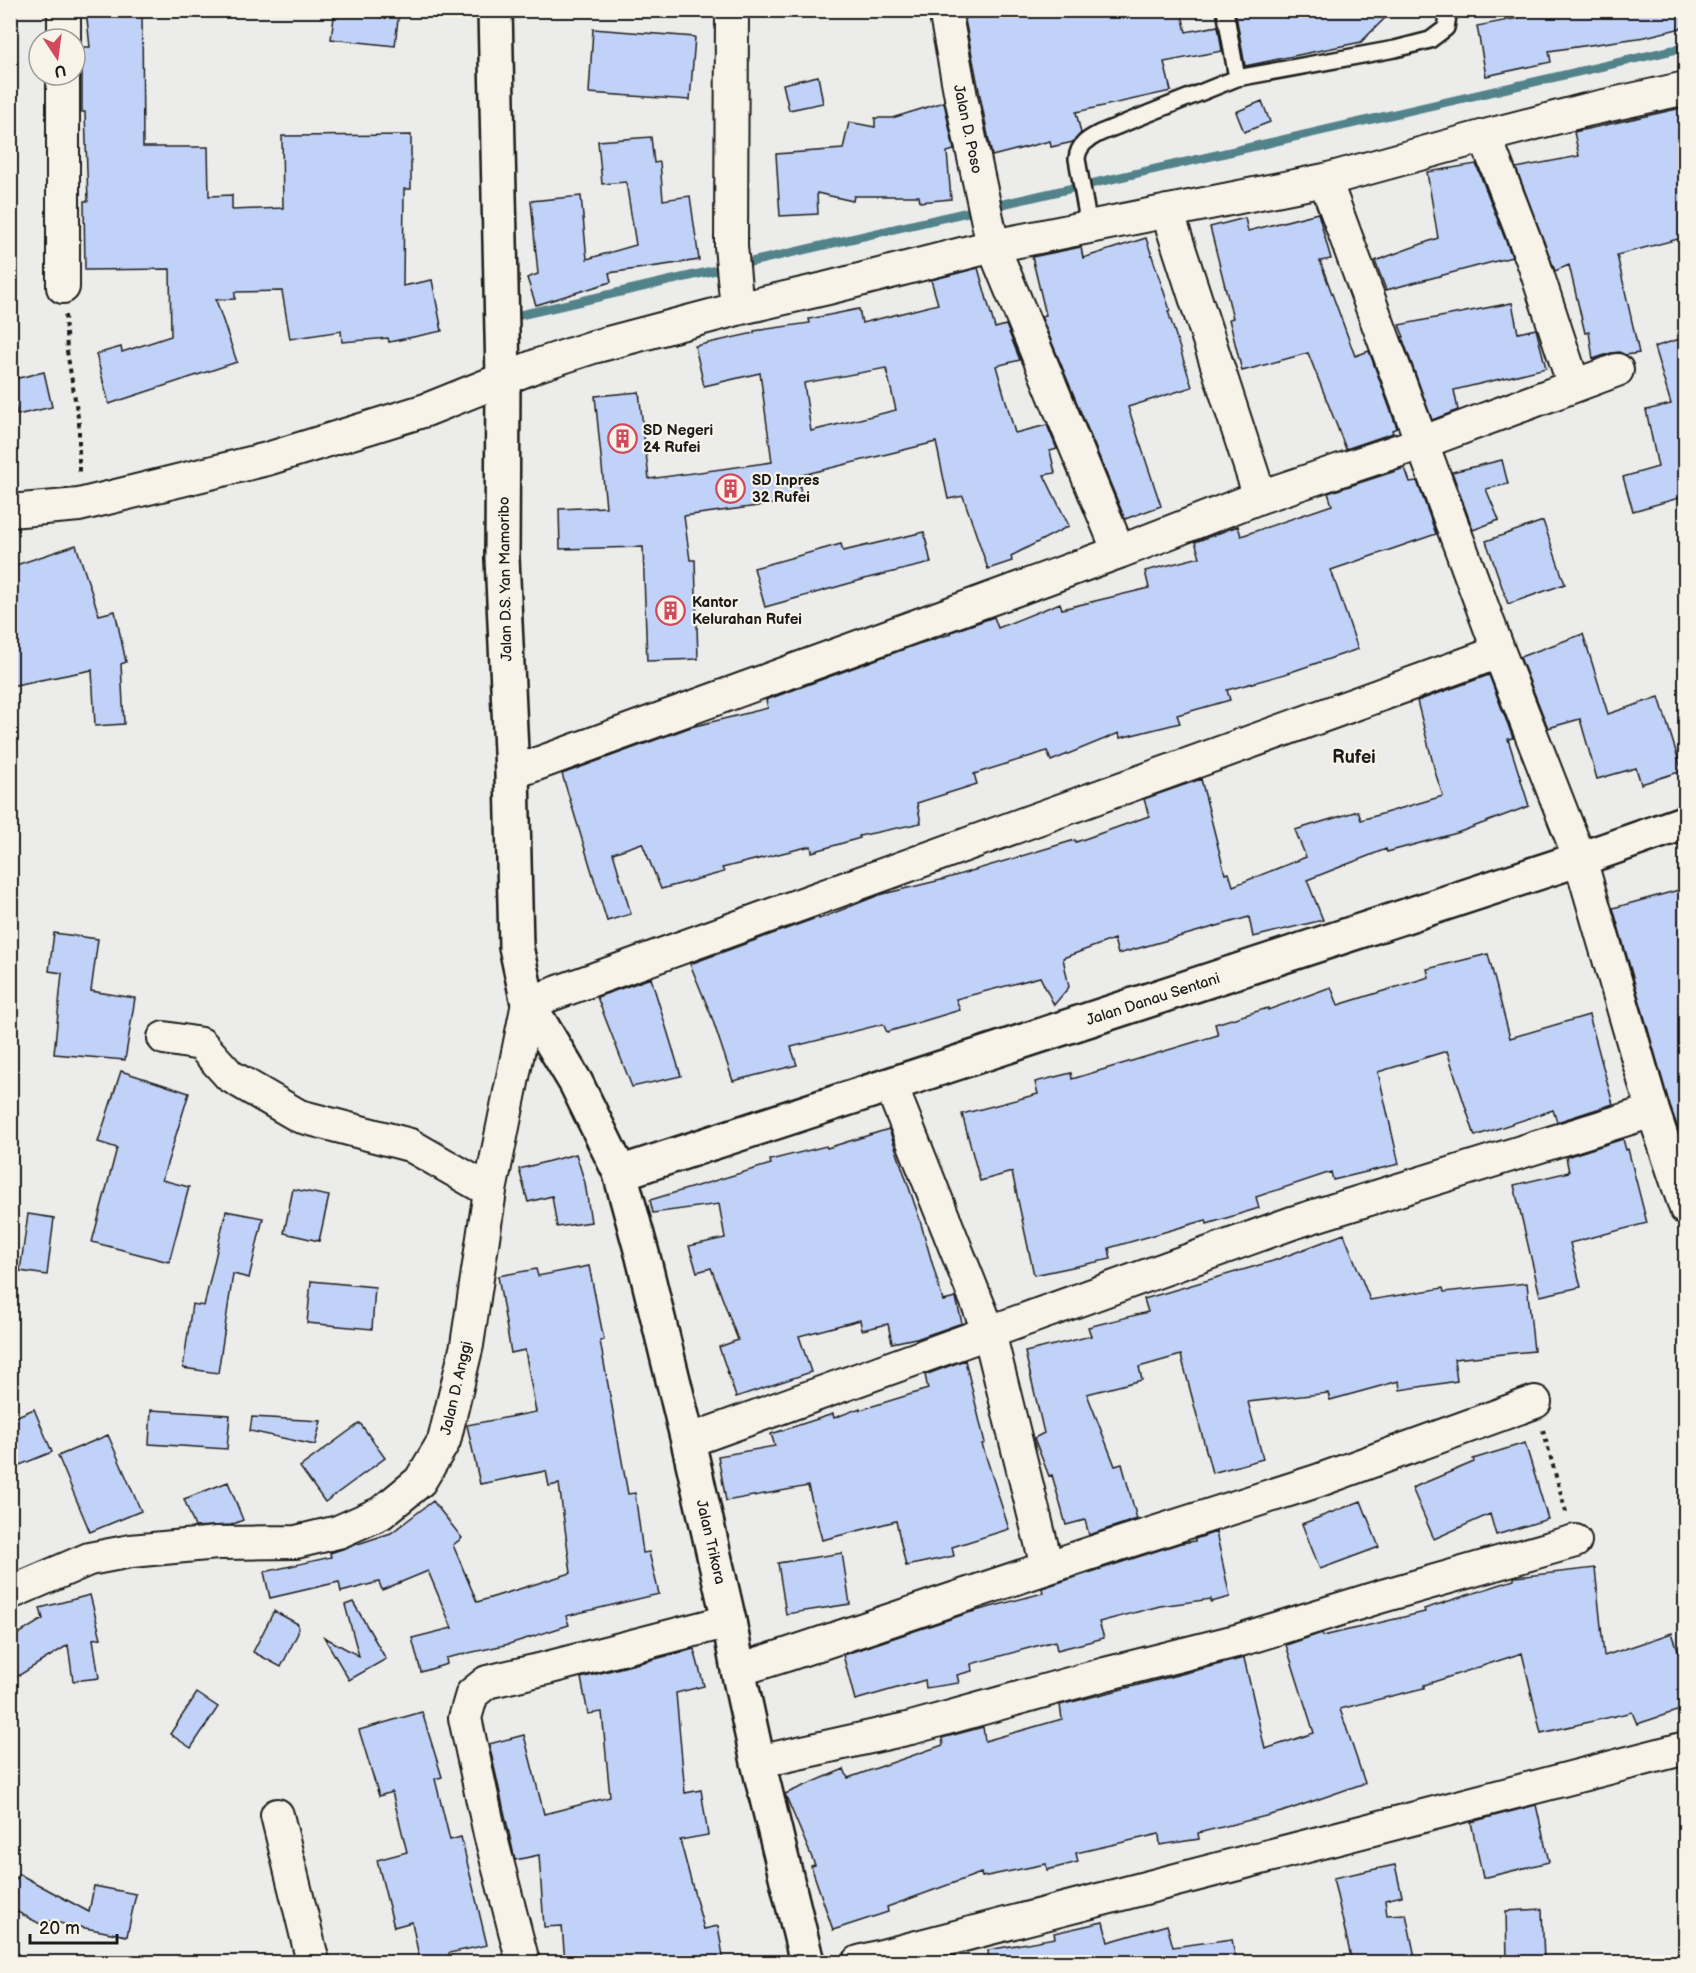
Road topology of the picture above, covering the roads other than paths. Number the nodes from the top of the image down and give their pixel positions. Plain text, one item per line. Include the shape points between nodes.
1 (64, 10) edge
2 (495, 10) edge
3 (732, 10) edge
4 (945, 10) edge
5 (1225, 10) edge
6 (1449, 10) edge
7 (63, 27) edge
8 (1237, 78) junction
9 (63, 87) edge
10 (1686, 88) edge
11 (1485, 136) junction
12 (1325, 180) junction
13 (1167, 212) junction
14 (1089, 226) junction
15 (991, 234) junction
16 (63, 287) road end
17 (736, 297) junction
18 (1617, 370) dead end
19 (503, 378) junction
20 (1574, 386) junction
21 (1421, 443) junction
22 (1260, 497) junction
23 (10, 511) edge
24 (1119, 552) junction
25 (1499, 652) junction
26 (512, 773) junction
27 (1686, 822) edge
28 (1580, 859) junction
29 (528, 1003) junction
30 (164, 1038) dead end
31 (891, 1086) junction
32 (1653, 1111) junction
33 (598, 1127) joint
34 (620, 1173) junction
35 (490, 1191) junction
36 (1686, 1209) edge
37 (989, 1332) junction
38 (1535, 1402) road end
39 (688, 1441) junction
40 (1575, 1541) road end
41 (1047, 1567) junction
42 (10, 1593) edge
43 (729, 1621) junction
44 (738, 1670) junction
45 (1686, 1748) edge
46 (758, 1762) junction
47 (277, 1815) dead end
48 (313, 1962) edge
49 (523, 1962) edge
50 (807, 1962) edge
51 (859, 1962) edge

1 - 7 street
2 - 19 street, Jalan D.S. Yan Mamoribo
3 - 17 street via 731,246
4 - 15 street, Jalan D. Poso
5 - 8 lane
6 - 8 lane via 1446,28 1430,40
8 - 14 lane via 1088,139 1077,153
9 - 16 street
10 - 11 street
11 - 12 street
11 - 20 street via 1534,264
12 - 13 street
12 - 21 street
13 - 14 street
13 - 22 street
14 - 15 street
15 - 17 street via 824,289
15 - 24 street, Jalan D. Poso
17 - 19 street
18 - 20 street
19 - 23 street via 426,410 267,459 79,505
19 - 26 street, Jalan D.S. Yan Mamoribo via 502,558
20 - 21 street
21 - 22 street
21 - 25 street
22 - 24 street
24 - 26 street
25 - 28 street
25 - 29 street
26 - 29 street, Jalan D.S. Yan Mamoribo via 516,947
27 - 28 street, Jalan Danau Sentani
28 - 31 street, Jalan Danau Sentani
28 - 32 street
29 - 33 street, Jalan D.S. Yan Mamoribo
29 - 35 street, Jalan D. Anggi
30 - 35 street via 201,1044 230,1076 299,1116 410,1145
31 - 34 street, Jalan Danau Sentani
31 - 37 street
32 - 36 street
32 - 37 street via 1292,1223
33 - 34 street, Jalan Trikora
34 - 39 street, Jalan Trikora
35 - 42 street, Jalan D. Anggi via 467,1345 444,1441 420,1481 381,1513 338,1532 296,1542 217,1543 131,1551 89,1559
37 - 39 street
37 - 41 street
38 - 41 street via 1317,1481
39 - 43 street, Jalan Trikora
40 - 46 street via 1240,1640 911,1728
41 - 44 street
43 - 44 street, Jalan Trikora
43 - 49 street via 487,1682 472,1695 465,1718
44 - 46 street, Jalan Trikora
45 - 51 street
46 - 50 street, Jalan Trikora
47 - 48 street

